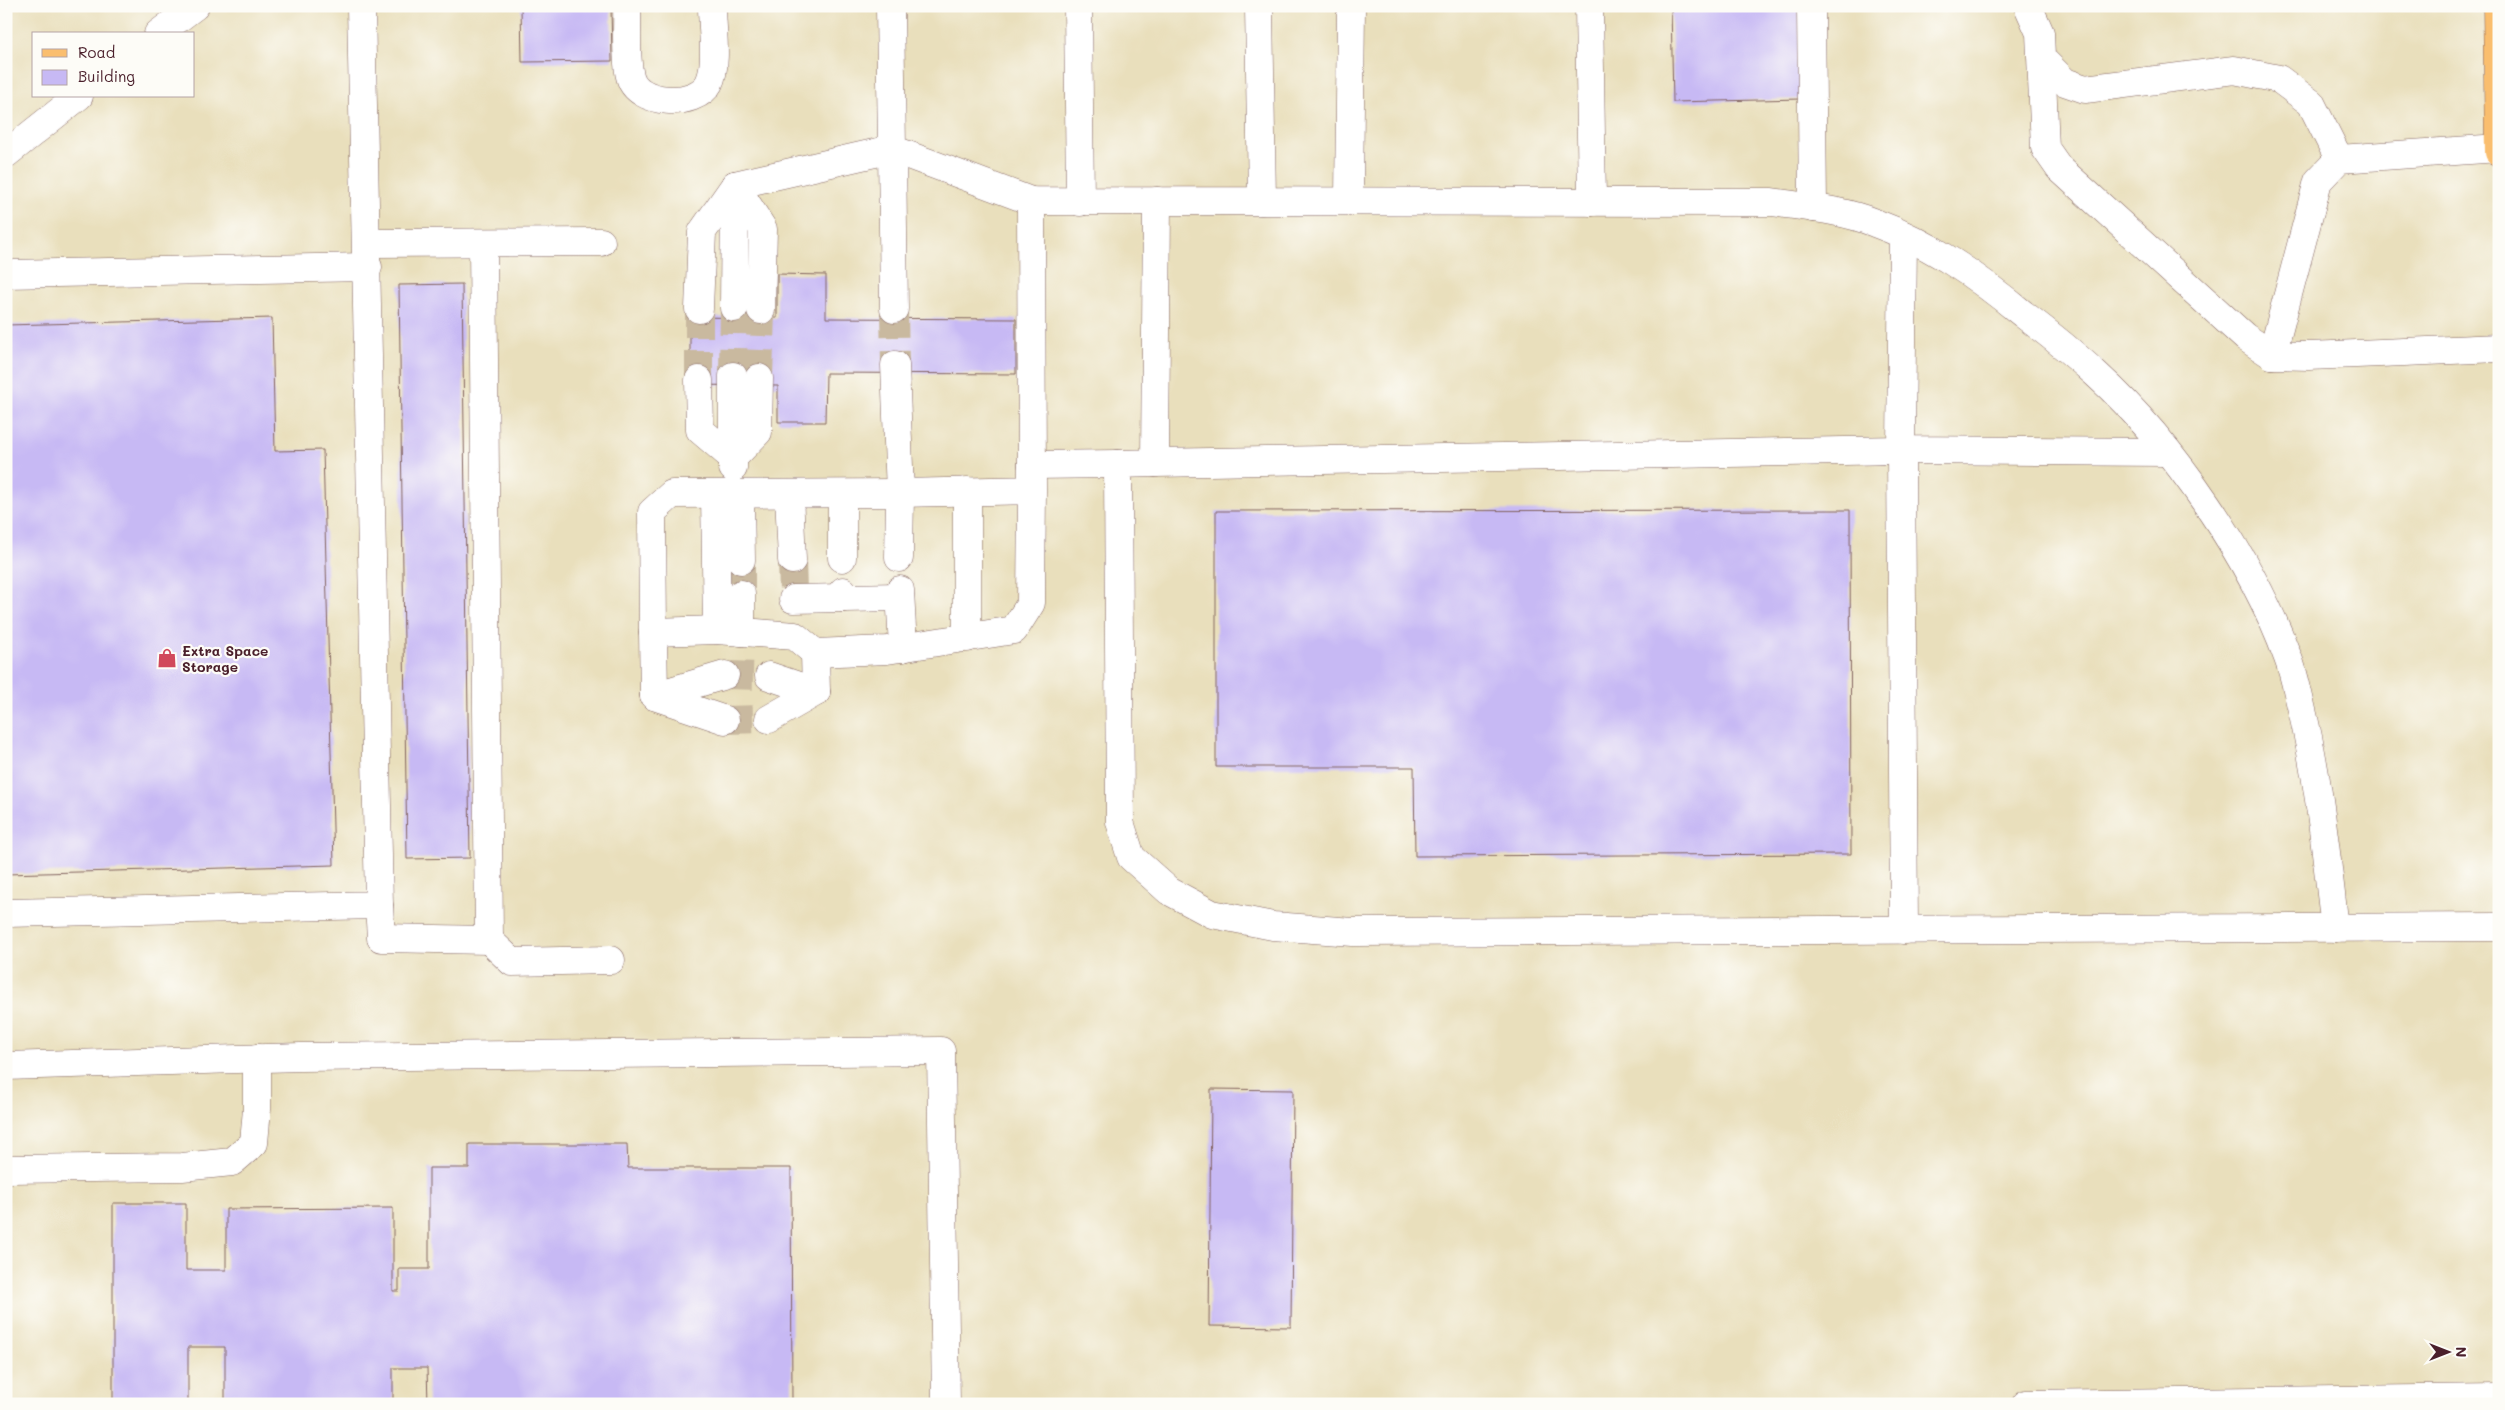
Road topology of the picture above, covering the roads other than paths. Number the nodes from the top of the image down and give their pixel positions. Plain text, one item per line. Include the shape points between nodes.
1 (195, 6) edge
2 (361, 6) edge
3 (627, 6) edge
4 (712, 6) edge
5 (890, 6) edge
6 (1078, 6) edge
7 (1259, 6) edge
8 (1351, 6) edge
9 (1588, 6) edge
10 (1811, 6) edge
11 (2028, 6) edge
12 (2497, 6) edge
13 (161, 32) edge
14 (2042, 60) junction
15 (2498, 92) edge
16 (76, 98) edge
17 (2499, 148) edge
18 (892, 149) junction
19 (2499, 152) edge
20 (6, 154) edge
21 (2339, 159) junction
22 (735, 185) junction
23 (1349, 200) junction
24 (1031, 201) junction
25 (1157, 201) junction
26 (1262, 201) junction
27 (1080, 202) junction
28 (1592, 202) junction
29 (1813, 208) junction
30 (1902, 235) junction
31 (601, 242) dead end
32 (483, 243) junction
33 (368, 255) junction
34 (6, 274) edge
35 (734, 308) tunnel mouth
36 (700, 309) tunnel mouth
37 (894, 309) tunnel mouth
38 (761, 310) tunnel mouth
39 (2499, 348) edge
40 (2272, 355) junction
41 (895, 365) tunnel mouth
42 (746, 377) tunnel mouth
43 (700, 380) tunnel mouth
44 (1901, 450) junction
45 (2166, 452) junction
46 (733, 458) junction
47 (1154, 463) junction
48 (1118, 464) junction
49 (1032, 477) junction
50 (967, 491) junction
51 (790, 494) junction
52 (842, 494) junction
53 (900, 494) junction
54 (730, 495) junction
55 (842, 558) dead end
56 (899, 558) dead end
57 (740, 560) tunnel mouth
58 (792, 560) tunnel mouth
59 (740, 594) tunnel mouth
60 (729, 631) junction
61 (653, 632) junction
62 (794, 636) junction
63 (967, 638) junction
64 (902, 648) junction
65 (815, 653) junction
66 (725, 674) tunnel mouth
67 (769, 676) tunnel mouth
68 (816, 692) junction
69 (654, 696) junction
70 (769, 719) tunnel mouth
71 (725, 720) tunnel mouth
72 (379, 905) junction
73 (6, 912) edge
74 (2334, 928) junction
75 (2499, 928) edge
76 (1904, 930) junction
77 (488, 940) junction
78 (611, 960) dead end
79 (257, 1058) junction
80 (6, 1066) edge
81 (6, 1169) edge
82 (2499, 1398) edge
83 (946, 1404) edge
84 (2026, 1404) edge

1 - 13 lane
2 - 33 lane
3 - 4 lane via 630,76 637,91 664,100 692,98 708,85 713,72
5 - 18 lane
6 - 27 lane
7 - 26 lane
8 - 23 lane
9 - 28 lane
10 - 29 lane
11 - 14 lane via 2040,33
12 - 15 main road
14 - 21 lane via 2065,82 2085,89 2234,70 2279,80 2311,103
14 - 40 lane via 2045,148 2059,168 2244,337
15 - 17 main road
16 - 20 lane
17 - 19 main road
17 - 21 lane
18 - 22 lane
18 - 24 lane
18 - 37 lane
21 - 40 lane via 2318,180
22 - 35 lane
22 - 36 lane via 702,232
22 - 38 lane via 763,229
23 - 26 lane
23 - 28 lane
24 - 27 lane
24 - 49 lane
25 - 26 lane
25 - 27 lane
25 - 47 lane
28 - 29 lane via 1772,202
29 - 30 lane via 1874,222
30 - 44 lane
30 - 45 lane via 1937,252 1990,287 2046,332 2098,376
31 - 32 lane
32 - 33 lane
32 - 77 lane
33 - 34 lane
33 - 72 lane
39 - 40 lane
41 - 53 lane
42 - 46 lane via 758,432
43 - 46 lane via 700,430
44 - 45 lane
44 - 47 lane
44 - 76 lane
45 - 74 lane via 2232,543 2266,604 2289,660 2321,810
46 - 54 lane
47 - 48 lane
48 - 49 lane
48 - 76 lane via 1120,822 1132,857 1169,891 1212,914 1273,926 1353,932
49 - 50 lane
49 - 63 lane via 1031,603 1014,630
50 - 53 lane
50 - 63 lane
51 - 52 lane
51 - 54 lane
51 - 58 lane
52 - 53 lane
52 - 55 lane
53 - 56 lane
54 - 57 lane
54 - 60 lane
54 - 61 lane via 672,494 652,512
59 - 60 lane
60 - 61 lane
60 - 62 lane
61 - 69 lane
62 - 64 lane via 793,595 900,594
62 - 65 lane
63 - 64 lane
64 - 65 lane
65 - 68 lane
66 - 69 lane
67 - 68 lane
68 - 70 lane
69 - 71 lane
72 - 73 lane
72 - 77 lane via 380,938
74 - 75 lane
74 - 76 lane
77 - 78 lane via 512,962
79 - 80 lane
79 - 81 lane via 254,1142 232,1162 182,1167
79 - 83 lane via 941,1051
82 - 84 lane

